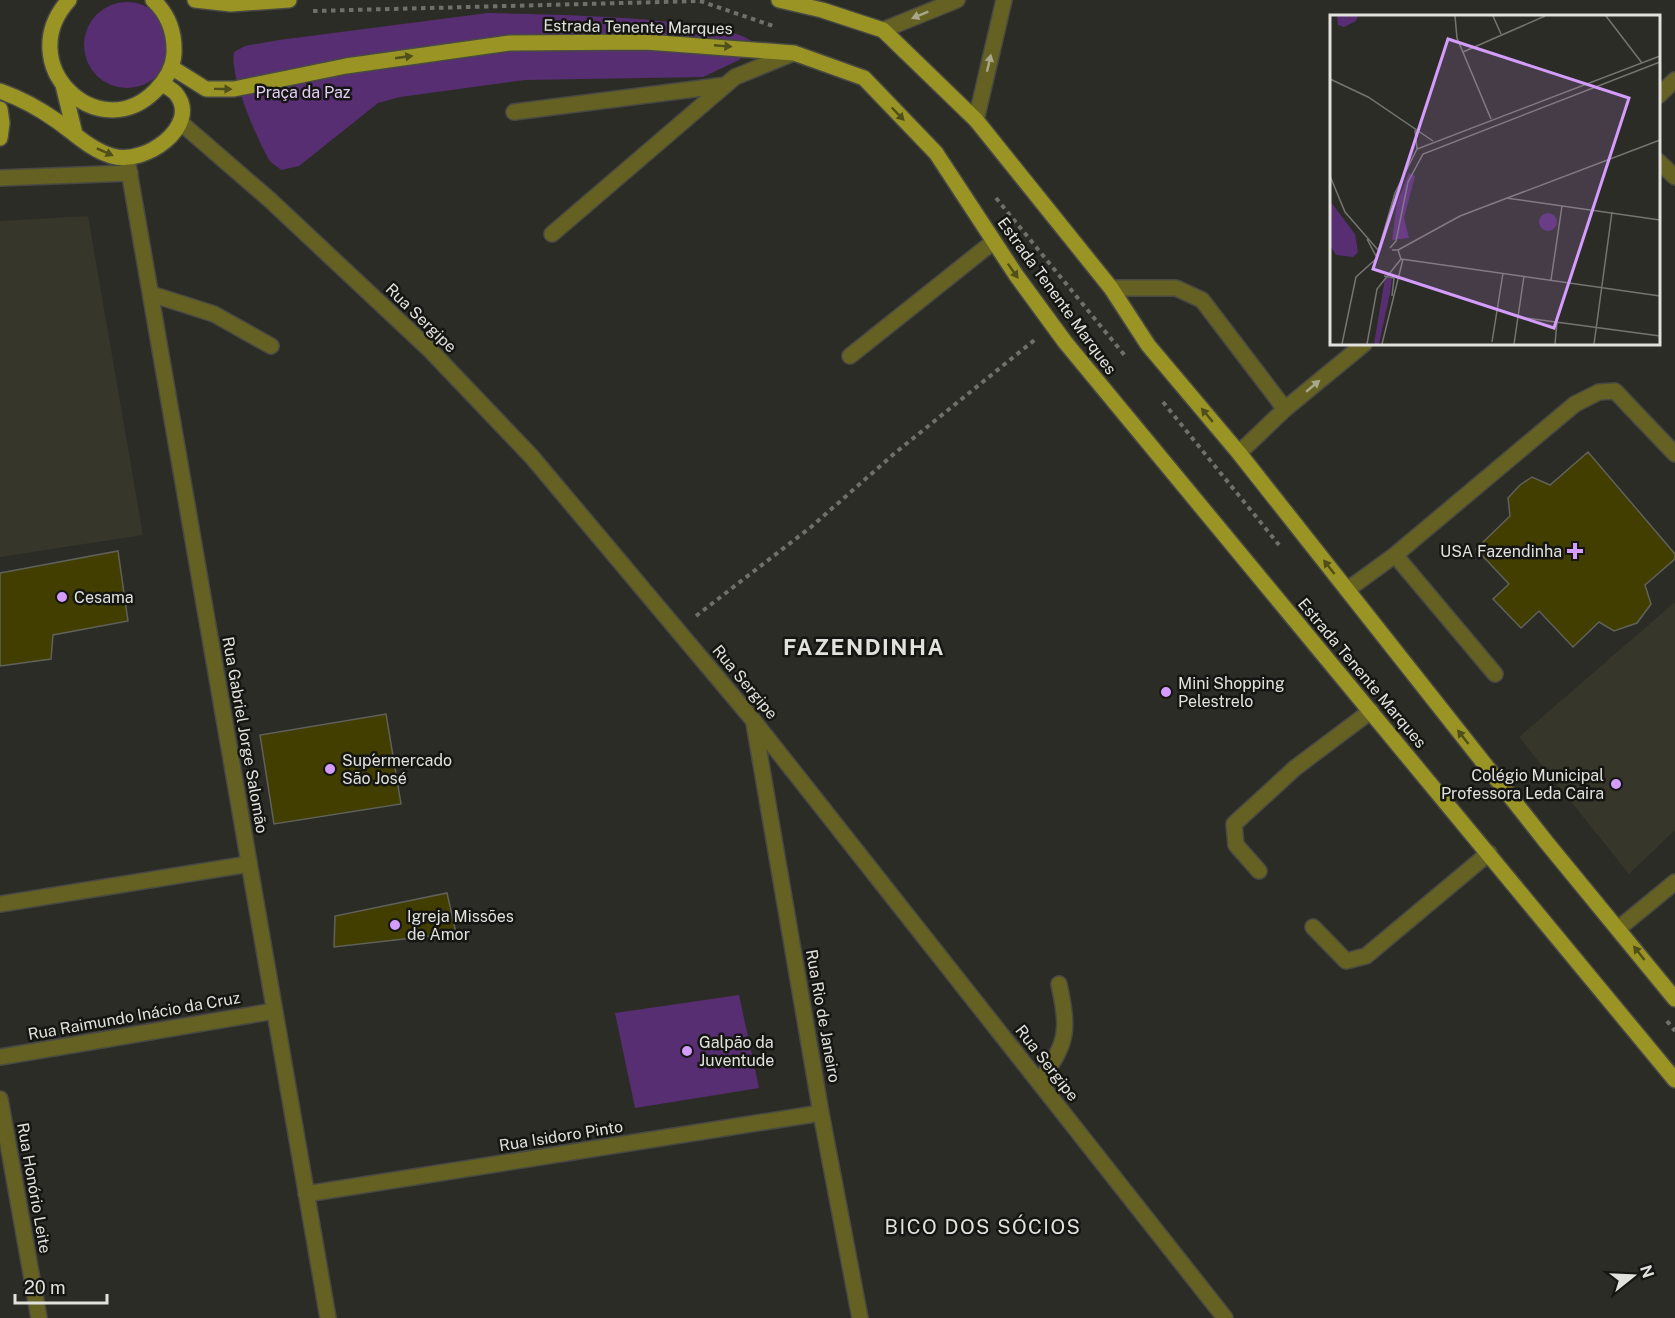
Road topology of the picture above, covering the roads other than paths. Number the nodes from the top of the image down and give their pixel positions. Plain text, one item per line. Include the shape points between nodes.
1 (69, 0) edge
2 (153, 0) edge
3 (195, 0) edge
4 (289, 0) edge
5 (779, 0) edge
6 (957, 0) edge
7 (1004, 0) edge
8 (883, 30) junction
9 (794, 53) junction
10 (171, 67) junction
11 (1675, 80) edge
12 (162, 84) junction
13 (726, 85) junction
14 (63, 86) junction
15 (0, 91) edge
16 (1660, 95) edge
17 (0, 109) edge
18 (514, 112) dead end
19 (976, 120) junction
20 (180, 122) junction
21 (75, 134) junction
22 (0, 138) edge
23 (1660, 161) edge
24 (129, 166) junction
25 (1675, 177) edge
26 (0, 178) edge
27 (552, 234) dead end
28 (993, 242) junction
29 (1111, 288) junction
30 (151, 294) junction
31 (1363, 345) edge
32 (271, 346) dead end
33 (850, 356) dead end
34 (1285, 409) junction
35 (1239, 453) junction
36 (1675, 454) edge
37 (1395, 555) junction
38 (1347, 590) junction
39 (1495, 674) dead end
40 (1371, 711) junction
41 (753, 720) junction
42 (1489, 853) junction
43 (249, 864) junction
44 (1259, 871) dead end
45 (1675, 882) edge
46 (0, 904) edge
47 (1313, 927) dead end
48 (1619, 928) junction
49 (1059, 984) dead end
50 (1675, 999) edge
51 (274, 1011) junction
52 (0, 1057) edge
53 (1675, 1080) edge
54 (1039, 1082) junction
55 (0, 1099) edge
56 (821, 1113) junction
57 (306, 1194) junction
58 (39, 1318) edge
59 (328, 1318) edge
60 (860, 1318) edge
61 (1225, 1318) edge

1 - 14 main road via 51,29 49,49 53,69
2 - 10 main road via 170,22 174,40
3 - 4 main road via 231,4
5 - 8 main road
6 -> 8 street
19 -> 7 street
8 - 19 main road
10 -> 9 main road, Estrada Tenente Marques via 206,89 234,89 346,66 510,43 646,42
9 - 13 street via 735,77
9 -> 28 main road, Estrada Tenente Marques via 864,78 936,153
10 - 12 main road
11 - 16 street
12 - 14 main road via 148,98 113,109 94,107
12 - 20 main road via 177,94 182,106
13 - 18 street
13 - 27 street
14 - 21 main road
15 - 21 main road via 34,107
17 - 22 main road
19 - 29 main road
20 - 24 main road via 164,143
20 - 41 street, Rua Sergipe via 270,200 431,351 532,457
21 -> 24 main road
23 - 25 street
24 - 26 street
24 - 30 street, Rua Gabriel Jorge Salomão
28 - 33 street
28 -> 40 main road, Estrada Tenente Marques via 1170,470
29 - 34 street via 1176,288 1202,300
35 -> 29 main road via 1148,345
30 - 32 street via 214,315
30 - 43 street, Rua Gabriel Jorge Salomão
34 -> 31 street
34 - 35 street
38 -> 35 main road
36 - 37 street via 1616,391 1599,392 1575,404
37 - 38 street
37 - 39 street
48 -> 38 main road via 1546,843
40 - 42 main road, Estrada Tenente Marques
40 - 44 street via 1295,768 1234,824 1236,845
41 - 54 street, Rua Sergipe
41 - 56 street, Rua Rio de Janeiro
42 - 47 street via 1366,956 1346,960
42 - 53 main road, Estrada Tenente Marques
43 - 46 street
43 - 51 street, Rua Gabriel Jorge Salomão
45 - 48 street
50 -> 48 main road
49 - 54 street via 1066,1017 1060,1052
51 - 52 street, Rua Raimundo Inácio da Cruz
51 - 57 street, Rua Gabriel Jorge Salomão
54 - 61 street, Rua Sergipe
55 - 58 street, Rua Honório Leite
56 - 57 street, Rua Isidoro Pinto
56 - 60 street, Rua Rio de Janeiro
57 - 59 street, Rua Gabriel Jorge Salomão

